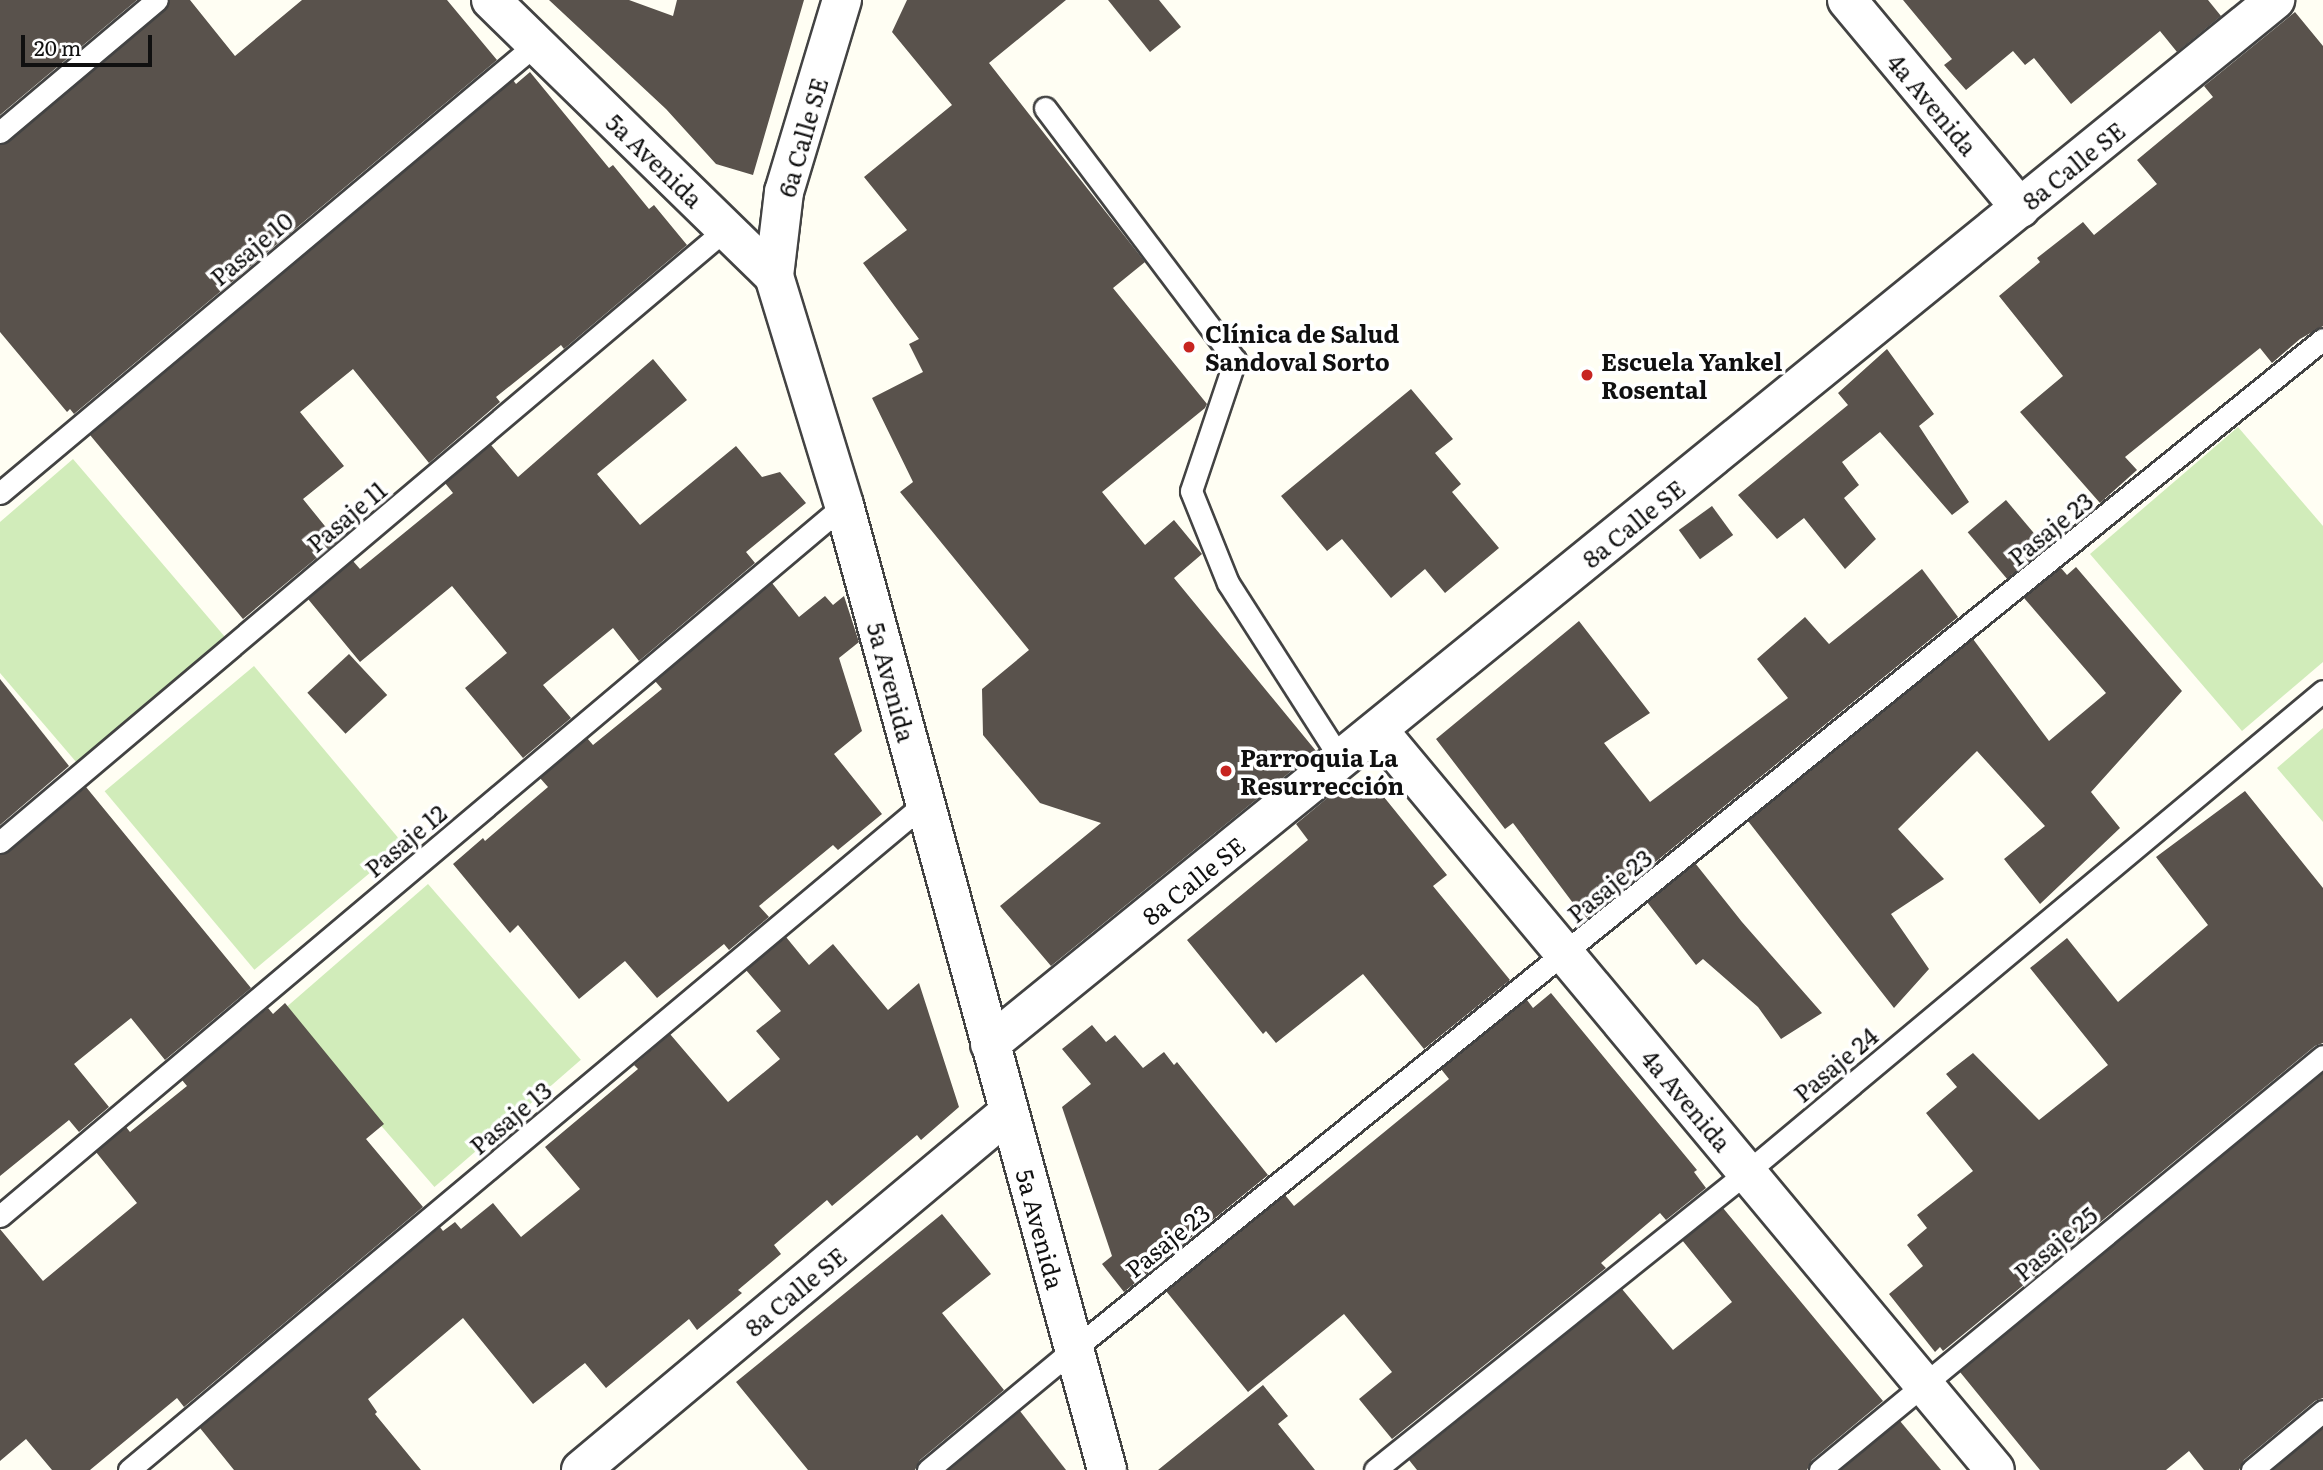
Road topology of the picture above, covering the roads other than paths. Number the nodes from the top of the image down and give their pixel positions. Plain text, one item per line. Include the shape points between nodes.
1 (157, 0) edge
2 (842, 0) edge
3 (1847, 0) edge
4 (2275, 0) edge
5 (515, 16) edge
6 (1045, 108) dead end
7 (0, 132) edge
8 (2020, 208) junction
9 (726, 229) junction
10 (774, 276) junction
11 (2323, 339) edge
12 (0, 493) edge
13 (845, 505) junction
14 (2323, 691) edge
15 (1378, 730) junction
16 (1341, 760) junction
17 (924, 804) junction
18 (0, 842) edge
19 (1565, 954) junction
20 (990, 1044) junction
21 (2323, 1056) edge
22 (1009, 1112) junction
23 (1746, 1172) junction
24 (0, 1216) edge
25 (1074, 1349) junction
26 (1924, 1385) junction
27 (2323, 1412) edge
28 (129, 1470) edge
29 (581, 1470) edge
30 (928, 1470) edge
31 (1107, 1470) edge
32 (1375, 1470) edge
33 (1821, 1470) edge
34 (1995, 1470) edge
35 (2252, 1470) edge

1 - 7 lane
2 - 10 street, 6a Calle SE via 784,192
3 - 8 street, 4a Avenida
4 - 8 street, 8a Calle SE
5 - 9 street, 5a Avenida
5 - 12 lane, Pasaje 10
6 - 16 lane via 1235,360 1191,491 1228,583
8 - 15 street, 8a Calle SE
9 - 10 street, 5a Avenida
9 - 18 lane, Pasaje 11
10 - 13 street, 5a Avenida
11 - 19 lane, Pasaje 23
13 - 17 street, 5a Avenida
13 - 24 lane, Pasaje 12
14 - 23 lane, Pasaje 24
15 - 16 street, 8a Calle SE
15 - 19 street, 4a Avenida
16 - 20 street, 8a Calle SE
17 - 20 street, 5a Avenida
17 - 28 lane, Pasaje 13
19 - 23 street, 4a Avenida
19 - 25 lane, Pasaje 23
20 - 22 street, 5a Avenida
21 - 26 lane, Pasaje 25
22 - 25 street, 5a Avenida
22 - 29 street, 8a Calle SE
23 - 26 street, 4a Avenida
23 - 32 lane, Pasaje 24
25 - 30 lane, Pasaje 23
25 - 31 street, 5a Avenida
26 - 33 lane, Pasaje 25
26 - 34 street, 4a Avenida
27 - 35 lane

